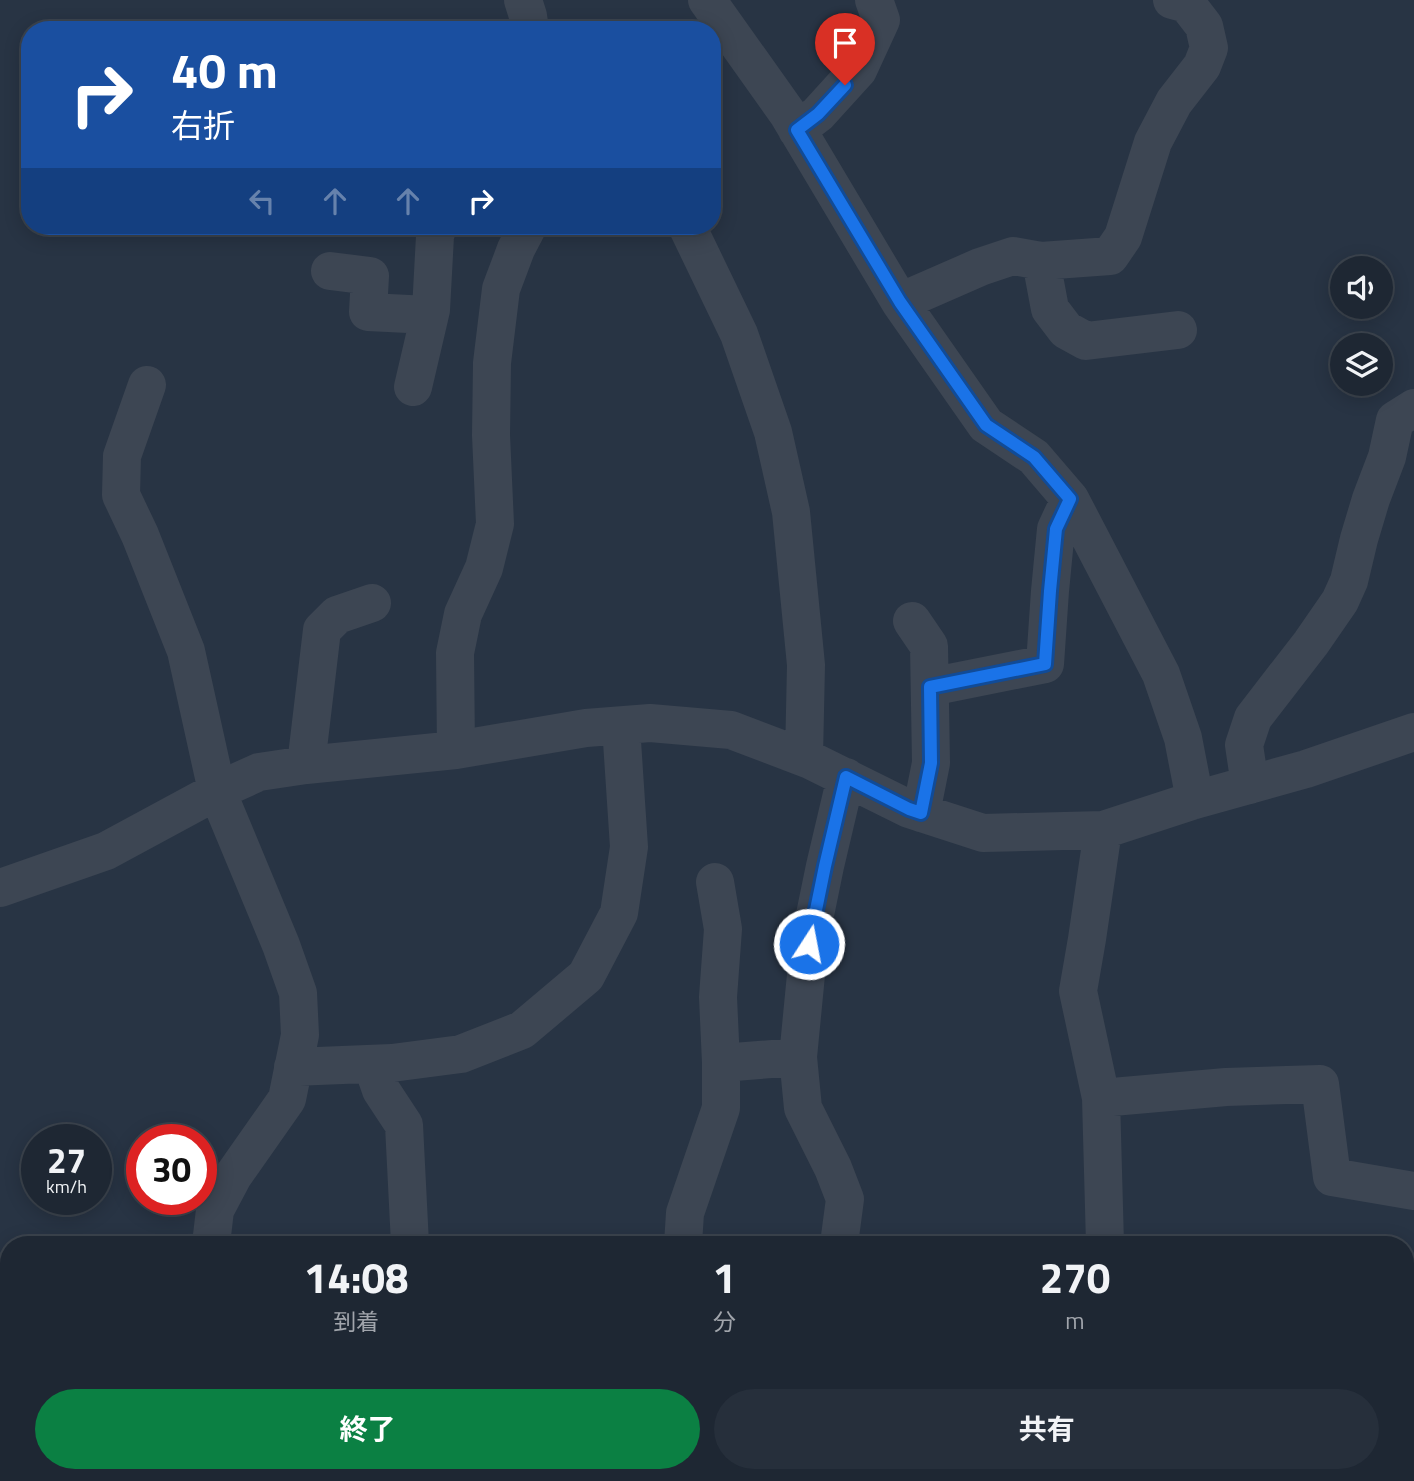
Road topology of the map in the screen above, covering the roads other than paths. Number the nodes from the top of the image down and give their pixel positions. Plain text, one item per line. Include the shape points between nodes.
1 (523, 0) edge
2 (707, 0) edge
3 (874, 0) edge
4 (1172, 0) edge
5 (529, 21) edge
6 (797, 130) junction
7 (435, 235) edge
8 (523, 235) edge
9 (691, 235) edge
10 (1041, 261) junction
11 (331, 271) dead end
12 (900, 302) junction
13 (429, 316) junction
14 (1178, 330) dead end
15 (147, 385) dead end
16 (413, 387) dead end
17 (1414, 408) edge
18 (1070, 499) junction
19 (372, 603) dead end
20 (912, 621) dead end
21 (930, 687) junction
22 (621, 726) junction
23 (1414, 732) edge
24 (456, 750) junction
25 (804, 757) junction
26 (306, 765) junction
27 (846, 777) junction
28 (1250, 785) junction
29 (217, 791) junction
30 (1195, 800) junction
31 (921, 813) junction
32 (1103, 830) junction
33 (715, 882) dead end
34 (0, 888) edge
35 (798, 1057) junction
36 (721, 1063) junction
37 (372, 1064) junction
38 (293, 1067) junction
39 (1101, 1098) junction
40 (1414, 1191) edge
41 (212, 1236) edge
42 (410, 1236) edge
43 (684, 1236) edge
44 (840, 1236) edge
45 (1105, 1236) edge

1 - 5 street
2 - 6 street
3 - 6 street via 881,20 858,70
4 - 10 street via 1187,4 1204,26 1209,48 1153,142 1123,237 1110,256
6 - 12 street
7 - 13 street
8 - 24 street via 501,289 492,363 495,524 484,568 463,614 455,653
9 - 25 street via 739,334 773,432 791,512 806,665
10 - 12 street via 1013,256
10 - 14 street via 1050,309 1066,330 1086,341
11 - 13 street via 370,276 369,312
12 - 18 street via 986,425 1034,457
13 - 16 street
15 - 29 street via 122,456 121,495 186,651
17 - 28 street via 1395,420 1340,601 1253,718 1244,745
18 - 21 street via 1056,529 1045,664
18 - 30 street via 1161,674 1183,738
19 - 26 street via 337,615 322,630
20 - 21 street via 929,646
21 - 31 street via 931,763
22 - 24 street
22 - 25 street via 650,723 731,730
22 - 37 street via 629,847 619,913 586,976 522,1030 461,1054
23 - 28 street
24 - 26 street
25 - 27 street
26 - 29 street via 259,772
27 - 31 street
27 - 35 street via 809,944
28 - 30 street
29 - 34 street via 106,852
29 - 38 street via 298,993 300,1035
30 - 32 street
31 - 32 street via 983,833
32 - 39 street via 1078,991
33 - 36 street via 723,929 718,997
35 - 36 street
35 - 44 street via 803,1108 845,1199
36 - 43 street via 721,1108 685,1213
37 - 38 street
37 - 42 street via 381,1090 404,1125
38 - 41 street via 286,1099 215,1210
39 - 40 street via 1320,1084 1332,1177
39 - 45 street

